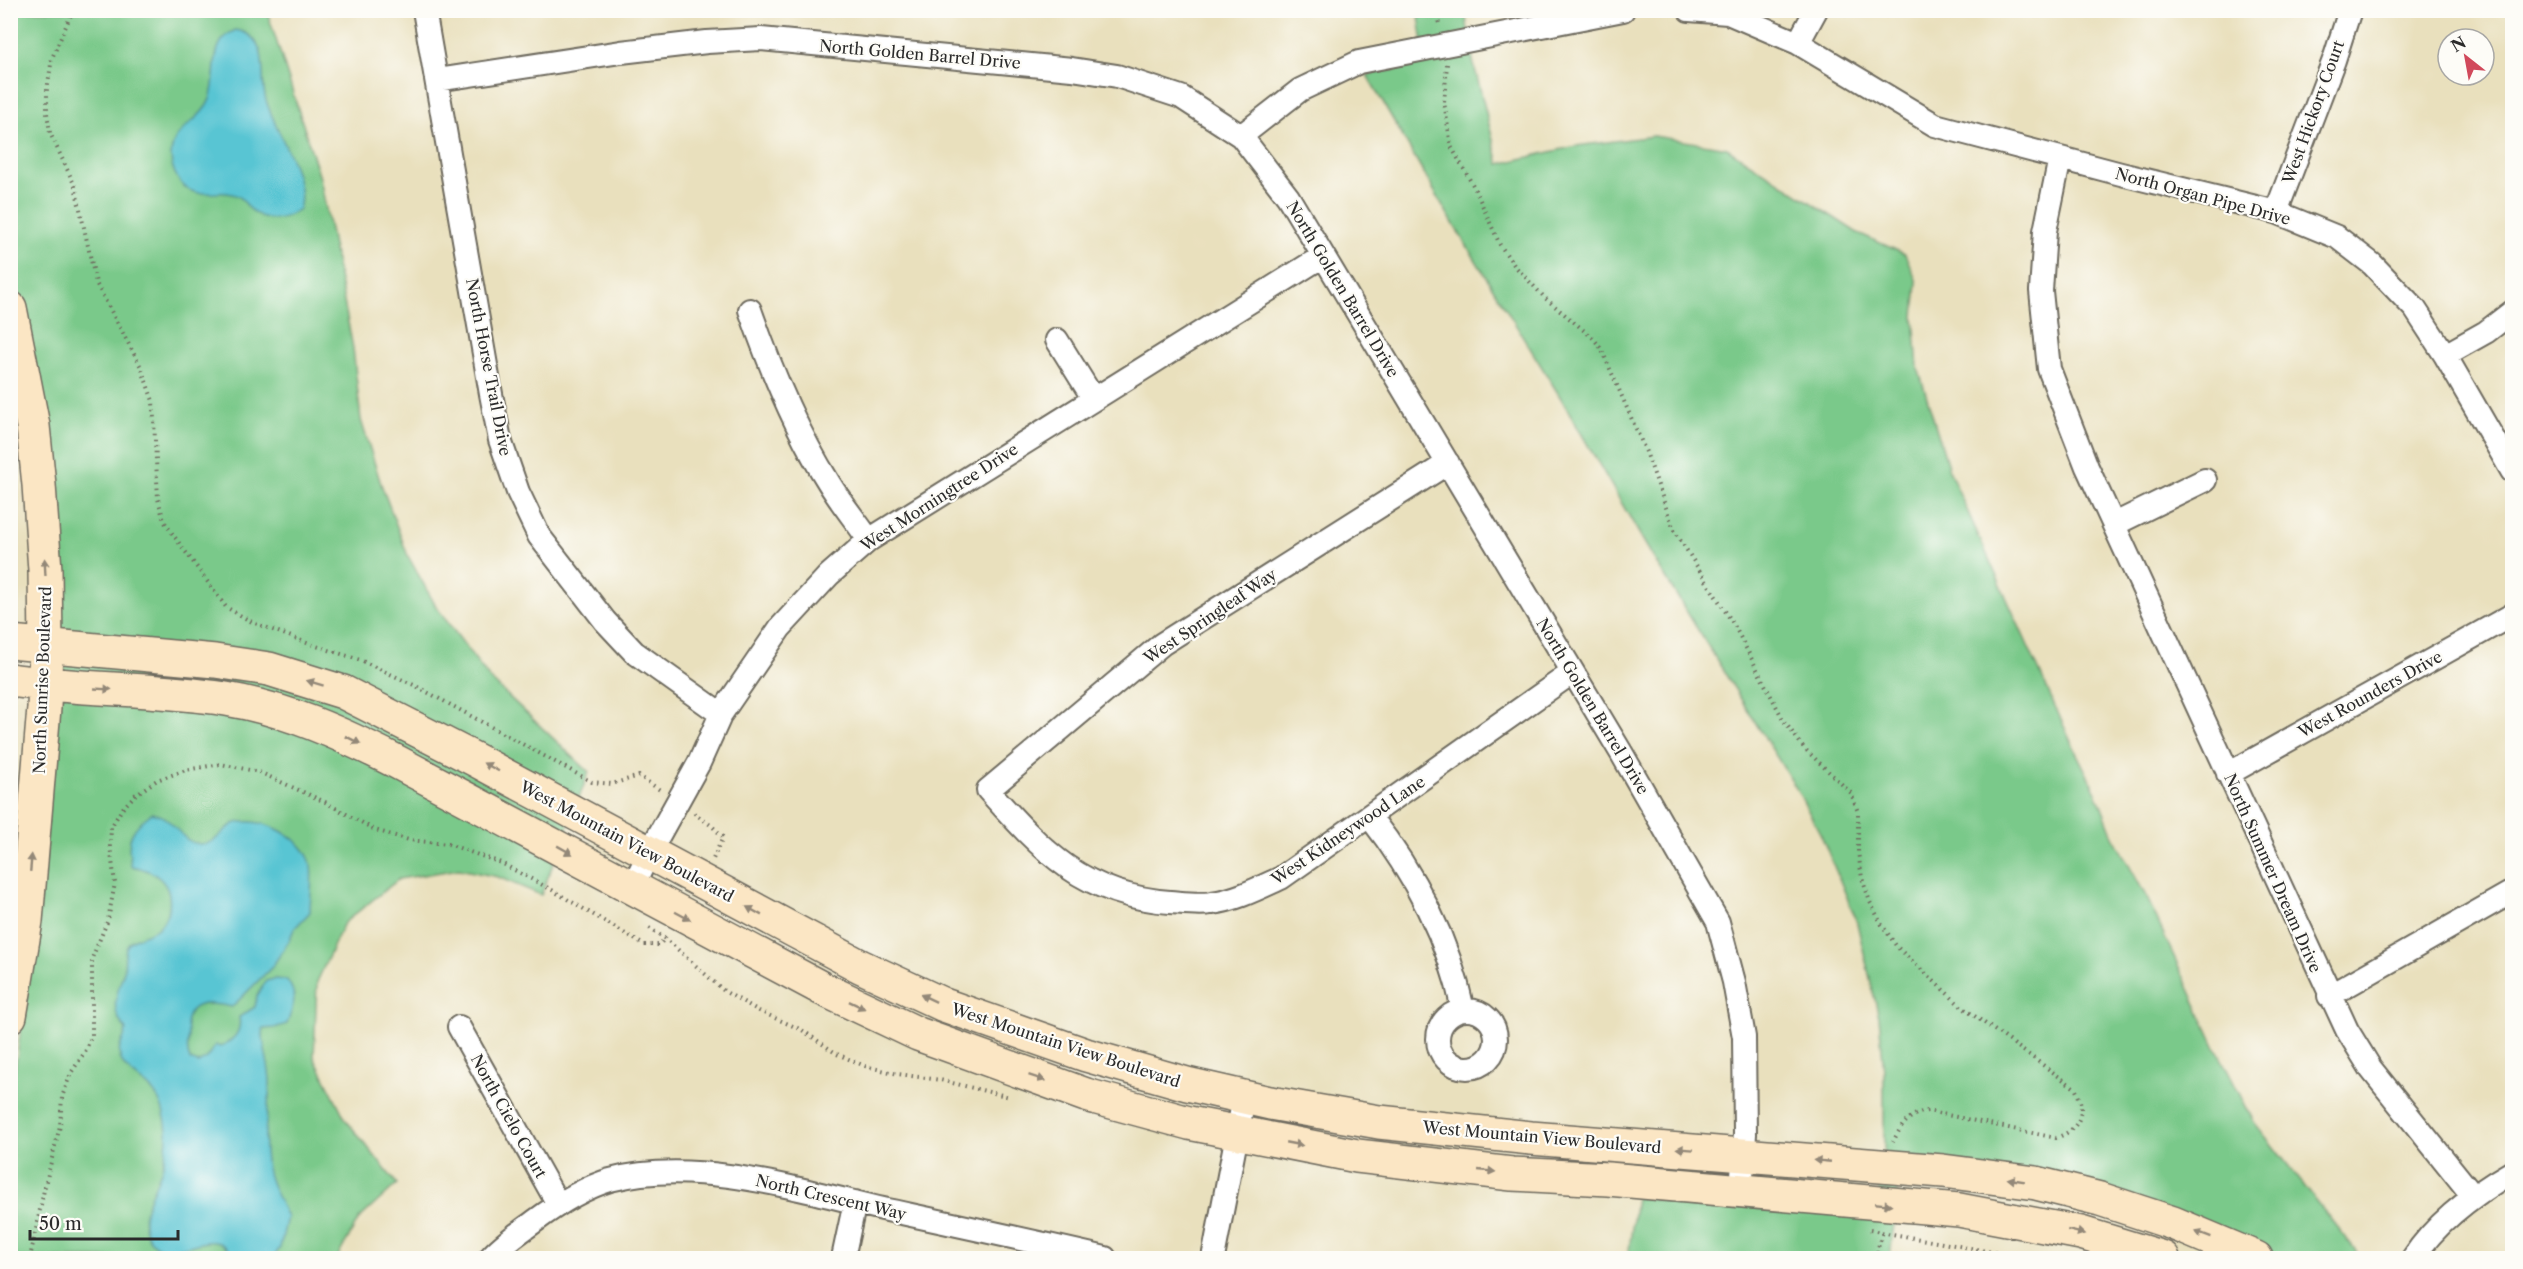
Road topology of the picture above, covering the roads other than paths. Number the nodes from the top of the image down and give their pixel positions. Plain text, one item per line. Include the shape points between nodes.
1 (424, 10) edge
2 (1623, 10) edge
3 (1689, 10) edge
4 (1816, 10) edge
5 (2350, 10) edge
6 (1798, 43) junction
7 (437, 80) junction
8 (1241, 136) junction
9 (2060, 158) junction
10 (2276, 212) junction
11 (1323, 256) junction
12 (10, 308) edge
13 (750, 310) dead end
14 (2512, 312) edge
15 (1057, 340) dead end
16 (2445, 355) junction
17 (1093, 398) junction
18 (1448, 463) junction
19 (2512, 471) edge
20 (2205, 480) dead end
21 (2115, 524) junction
22 (869, 540) junction
23 (2512, 615) edge
24 (10, 642) edge
25 (46, 646) junction
26 (1573, 672) junction
27 (10, 680) edge
28 (44, 685) junction
29 (721, 714) junction
30 (2228, 774) junction
31 (988, 790) joint
32 (1370, 817) junction
33 (649, 853) junction
34 (632, 888) junction
35 (2512, 892) edge
36 (2329, 996) junction
37 (1463, 1010) dead end
38 (10, 1016) edge
39 (459, 1027) dead end
40 (1244, 1098) junction
41 (1237, 1133) junction
42 (1743, 1154) junction
43 (2512, 1172) edge
44 (1741, 1191) junction
45 (2473, 1196) junction
46 (855, 1202) junction
47 (558, 1204) junction
48 (489, 1258) edge
49 (843, 1258) edge
50 (1105, 1258) edge
51 (1212, 1258) edge
52 (2163, 1258) edge
53 (2256, 1258) edge
54 (2413, 1258) edge

1 - 7 street, North Horse Trail Drive
2 - 8 street via 1359,63 1300,90
3 - 6 street, North Organ Pipe Drive via 1728,13
4 - 6 street
5 - 10 street, West Hickory Court
6 - 9 street, North Organ Pipe Drive via 1935,125
7 - 8 street, North Golden Barrel Drive via 621,52 761,39 1117,76 1181,97
7 - 29 street, North Horse Trail Drive via 500,440 518,492 539,536 605,621 634,652
8 - 11 street, North Golden Barrel Drive via 1288,197
9 - 10 street, North Organ Pipe Drive
9 - 21 street, North Summer Dream Drive via 2046,231 2041,291 2049,369 2087,467
10 - 16 street, North Organ Pipe Drive via 2337,237 2372,264 2415,309
11 - 17 street, West Morningtree Drive
11 - 18 street, North Golden Barrel Drive
25 -> 12 street, North Sunrise Boulevard via 45,570 33,426
13 - 22 street via 794,418 829,484
14 - 16 street
15 - 17 street
16 - 19 street, North Organ Pipe Drive
17 - 22 street, West Morningtree Drive
18 - 26 street, North Golden Barrel Drive
18 - 31 street, West Springleaf Way via 1162,645
20 - 21 street
21 - 30 street, North Summer Dream Drive
22 - 29 street, West Morningtree Drive via 829,575 780,628
23 - 30 street, West Rounders Drive
24 - 25 street, West Mountain View Boulevard
25 - 28 street, North Sunrise Boulevard
33 -> 25 street, West Mountain View Boulevard via 343,692 269,669
26 - 32 street, West Kidneywood Lane
26 - 42 street, North Golden Barrel Drive via 1718,922 1744,1037
27 - 28 street
28 -> 34 street via 227,699 305,719 397,762
38 -> 28 street, North Sunrise Boulevard via 23,953
29 - 33 street, West Morningtree Drive via 699,763
30 - 36 street, North Summer Dream Drive
31 - 32 street, West Kidneywood Lane via 1033,840 1060,863 1093,884 1148,901 1212,903 1245,895 1281,878
32 - 37 street via 1404,864 1438,931
33 - 34 street, West Morningtree Drive
40 -> 33 street, West Mountain View Boulevard via 1086,1055 944,1005 860,966
34 -> 41 street via 823,989 918,1034 1086,1095
35 - 36 street
36 - 45 street, North Summer Dream Drive via 2371,1069
39 - 47 street, North Cielo Court
40 - 41 street
42 -> 40 street, West Mountain View Boulevard via 1379,1122
41 -> 44 street via 1405,1163
41 - 51 street
42 - 44 street, North Golden Barrel Drive
53 -> 42 street, West Mountain View Boulevard via 2173,1223 2036,1183 1943,1170
43 - 45 street
44 -> 52 street via 1997,1216 2081,1233
45 - 54 street via 2442,1223
46 - 47 street, North Crescent Way via 747,1178 664,1174 609,1181
46 - 49 street
46 - 50 street, North Crescent Way
47 - 48 street, North Crescent Way

